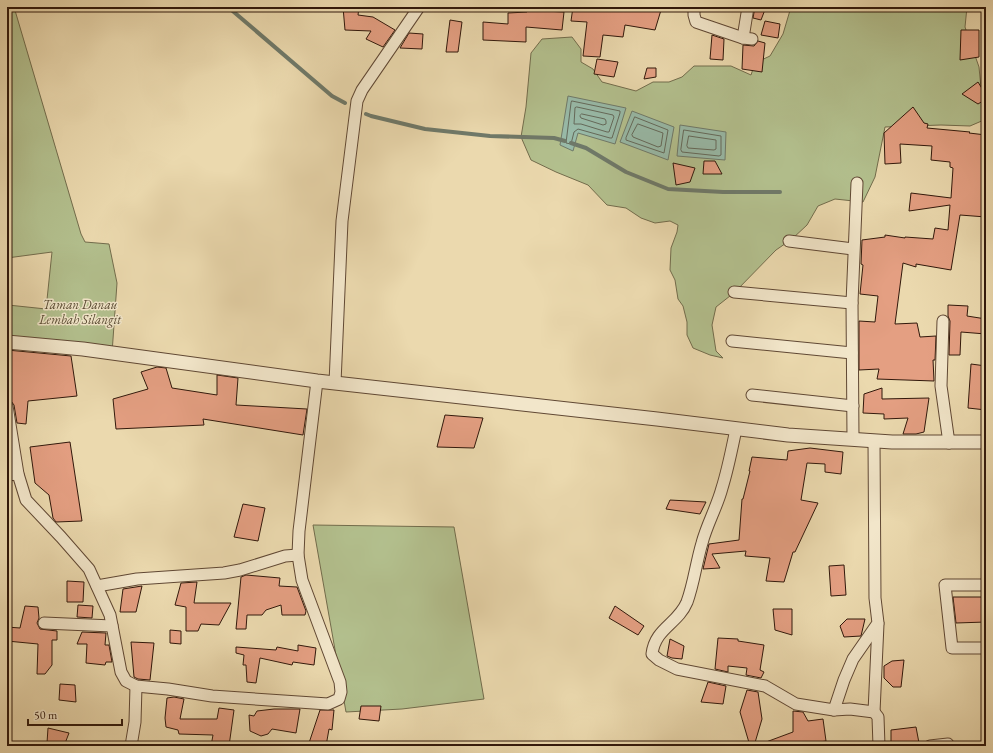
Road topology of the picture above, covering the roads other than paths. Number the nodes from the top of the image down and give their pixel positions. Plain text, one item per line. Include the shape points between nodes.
1 (419, 7) edge
2 (694, 7) edge
3 (748, 7) edge
4 (857, 183) dead end
5 (789, 241) dead end
6 (853, 249) junction
7 (734, 292) dead end
8 (852, 303) junction
9 (942, 321) dead end
10 (732, 341) dead end
11 (7, 342) edge
12 (852, 353) junction
13 (317, 381) junction
14 (335, 383) junction
15 (752, 395) dead end
16 (7, 406) edge
17 (853, 406) junction
18 (736, 429) junction
19 (853, 439) junction
20 (874, 441) junction
21 (986, 442) edge
22 (949, 443) junction
23 (12, 474) edge
24 (298, 555) junction
25 (986, 585) edge
26 (97, 586) junction
27 (44, 623) dead end
28 (878, 624) junction
29 (112, 626) junction
30 (986, 648) edge
31 (136, 686) junction
32 (834, 710) junction
33 (874, 712) junction
34 (948, 744) dead end
35 (131, 746) edge
36 (880, 746) edge
37 (930, 746) edge

1 - 14 street via 356,101 342,221
2 - 3 street via 696,22 747,38
4 - 6 street
5 - 6 street
6 - 8 street
7 - 8 street
8 - 12 street
9 - 22 street via 941,386
10 - 12 street
11 - 13 street via 83,349
12 - 17 street
13 - 14 street
13 - 24 street
14 - 18 street
15 - 17 street
16 - 23 street
17 - 19 street
18 - 19 street
18 - 32 street via 722,488 702,543 686,603 659,635 652,654 677,669 766,686 796,704
19 - 20 street
20 - 22 street
20 - 28 street via 875,598
21 - 22 street
23 - 26 street via 26,500 89,569
24 - 26 street via 285,556 224,573 137,579
24 - 31 street via 302,580 340,682 339,699 328,704 212,696
25 - 30 street via 945,585 952,648
26 - 29 street
27 - 29 street
28 - 32 street via 853,659
28 - 33 street
29 - 31 street via 121,672 126,681
31 - 35 street
32 - 33 street
33 - 36 street via 878,716
34 - 37 street

